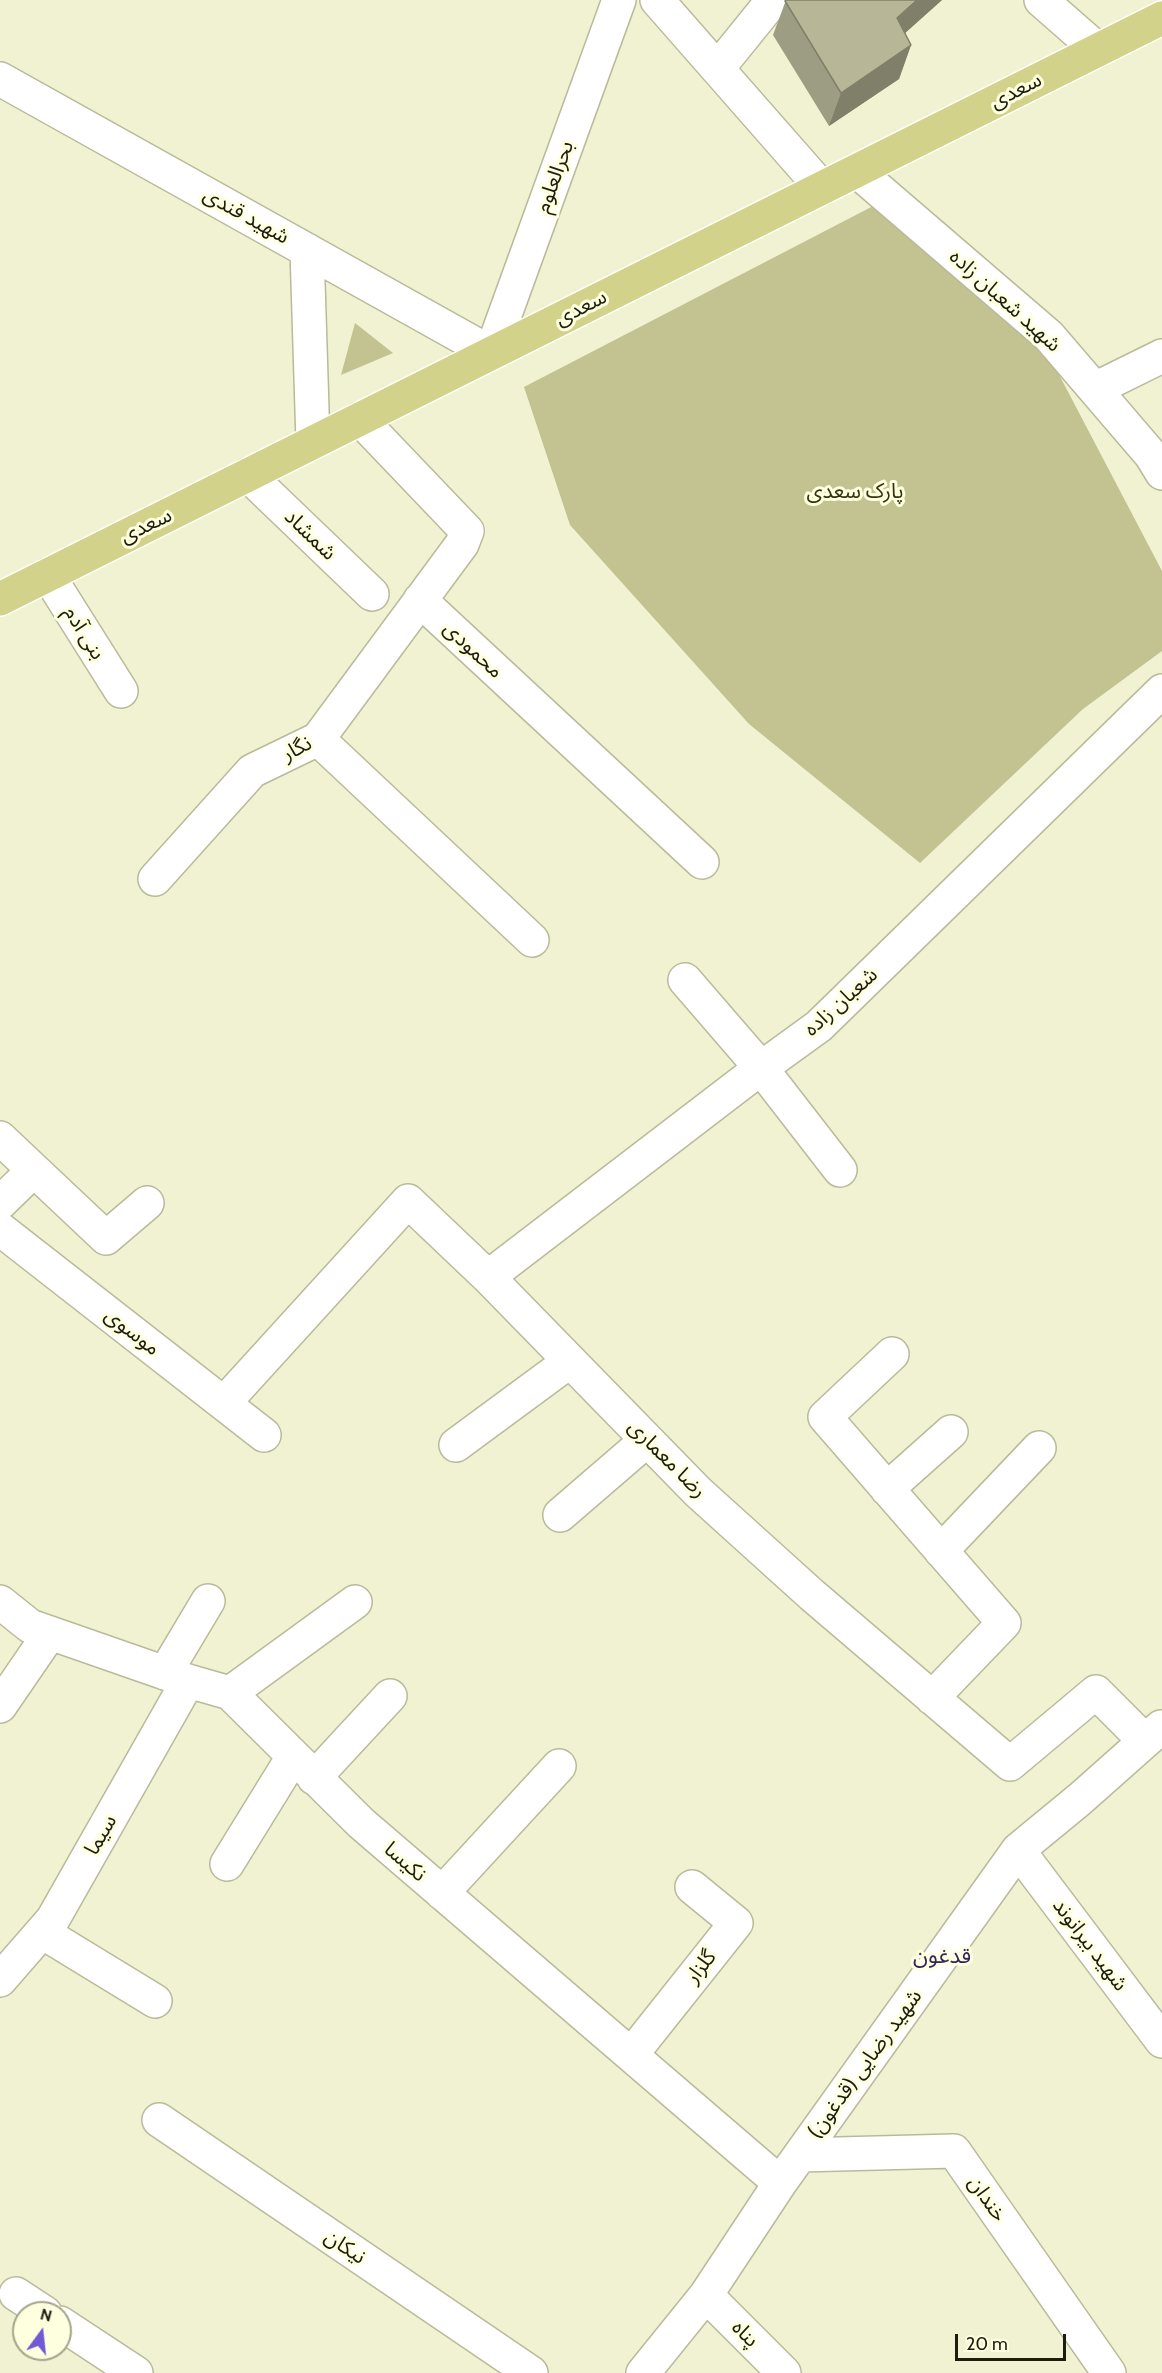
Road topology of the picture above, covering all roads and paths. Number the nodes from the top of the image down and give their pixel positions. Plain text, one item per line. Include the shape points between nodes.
1 (619, 0) edge
2 (657, 0) edge
3 (773, 0) edge
4 (1041, 0) edge
5 (1162, 18) edge
6 (1098, 50) junction
7 (718, 68) junction
8 (0, 79) edge
9 (857, 171) junction
10 (822, 188) junction
11 (307, 250) junction
12 (491, 353) junction
13 (1162, 356) edge
14 (1095, 389) junction
15 (360, 419) junction
16 (313, 442) junction
17 (1162, 473) edge
18 (248, 475) junction
19 (48, 575) junction
20 (4, 590) edge
21 (372, 594) dead end
22 (420, 600) junction
23 (121, 691) dead end
24 (1159, 701) edge
25 (318, 739) junction
26 (702, 862) dead end
27 (155, 879) dead end
28 (532, 940) dead end
29 (685, 980) dead end
30 (761, 1068) junction
31 (0, 1138) edge
32 (840, 1170) dead end
33 (33, 1171) junction
34 (0, 1203) edge
35 (147, 1203) dead end
36 (0, 1229) edge
37 (488, 1276) junction
38 (892, 1354) dead end
39 (570, 1361) junction
40 (224, 1403) junction
41 (951, 1432) dead end
42 (264, 1435) dead end
43 (647, 1440) junction
44 (456, 1445) dead end
45 (1039, 1448) dead end
46 (887, 1489) junction
47 (560, 1515) dead end
48 (941, 1551) junction
49 (208, 1601) dead end
50 (0, 1602) edge
51 (355, 1602) dead end
52 (50, 1633) junction
53 (176, 1677) junction
54 (230, 1692) junction
55 (390, 1696) dead end
56 (932, 1698) junction
57 (0, 1706) edge
58 (1153, 1733) edge
59 (559, 1766) dead end
60 (304, 1767) junction
61 (1018, 1850) junction
62 (227, 1864) dead end
63 (692, 1887) dead end
64 (442, 1893) junction
65 (42, 1932) junction
66 (0, 1980) edge
67 (156, 2001) dead end
68 (1162, 2041) edge
69 (631, 2055) junction
70 (159, 2120) dead end
71 (800, 2155) junction
72 (780, 2183) junction
73 (16, 2294) dead end
74 (706, 2295) junction
75 (27, 2301) edge
76 (72, 2331) edge
77 (136, 2373) edge
78 (531, 2373) edge
79 (643, 2373) edge
80 (784, 2373) edge
81 (1109, 2373) edge

1 - 12 street, بحرالعلوم
2 - 7 street
3 - 7 street
4 - 6 street
5 - 6 main road, سعدی
6 - 9 main road, سعدی
7 - 10 street
8 - 11 street, شهید قندی
9 - 10 main road, سعدی
9 - 14 street, شهید شعبان زاده via 1049,336
10 - 12 main road, سعدی
11 - 12 street, شهید قندی
11 - 16 street
12 - 15 main road, سعدی
13 - 14 street
14 - 17 street, شهید شعبان زاده
15 - 16 main road, سعدی
15 - 22 street via 467,531 462,544
16 - 18 main road, سعدی
18 - 19 main road, سعدی
18 - 21 street, شمشاد
19 - 20 main road, سعدی
19 - 23 street, بنی آدم
22 - 25 street, نگار
22 - 26 street, محمودی
24 - 30 street, شعبان زاده via 819,1026
25 - 27 street, نگار via 252,771
25 - 28 street
29 - 30 street
30 - 32 street
30 - 37 street, شعبان زاده
31 - 33 street
33 - 34 street
33 - 35 street via 106,1238
36 - 40 street, موسوی
37 - 39 street, رضا معماری
37 - 40 street, رضا معماری via 408,1201
38 - 46 street via 825,1418
39 - 43 street, رضا معماری
39 - 44 street
40 - 42 street, موسوی
41 - 46 street
43 - 47 street
43 - 56 street, رضا معماری via 707,1500
45 - 48 street
46 - 48 street
48 - 56 street via 1004,1623
49 - 53 street, سیما
50 - 52 street via 30,1626
51 - 54 street
52 - 53 street
52 - 57 street
53 - 54 street
53 - 65 street, سیما via 53,1919
54 - 60 street, نکیسا
55 - 60 street
56 - 58 street, رضا معماری via 1010,1764 1096,1692
58 - 61 street, (قدغون) شهید رضایی
59 - 64 street
60 - 62 street
60 - 64 street, نکیسا
61 - 68 street, شهید بیرانوند
61 - 71 street, (قدغون) شهید رضایی
63 - 69 street, گلزار via 736,1923
64 - 69 street, نکیسا
65 - 66 street, سیما
65 - 67 street
69 - 72 street, نکیسا
70 - 78 street, نیکان
71 - 72 street, (قدغون) شهید رضایی
71 - 81 street, خندان via 954,2151
72 - 74 street, (قدغون) شهید رضایی
73 - 75 street
74 - 79 street, (قدغون) شهید رضایی
74 - 80 street, پناه
76 - 77 street

